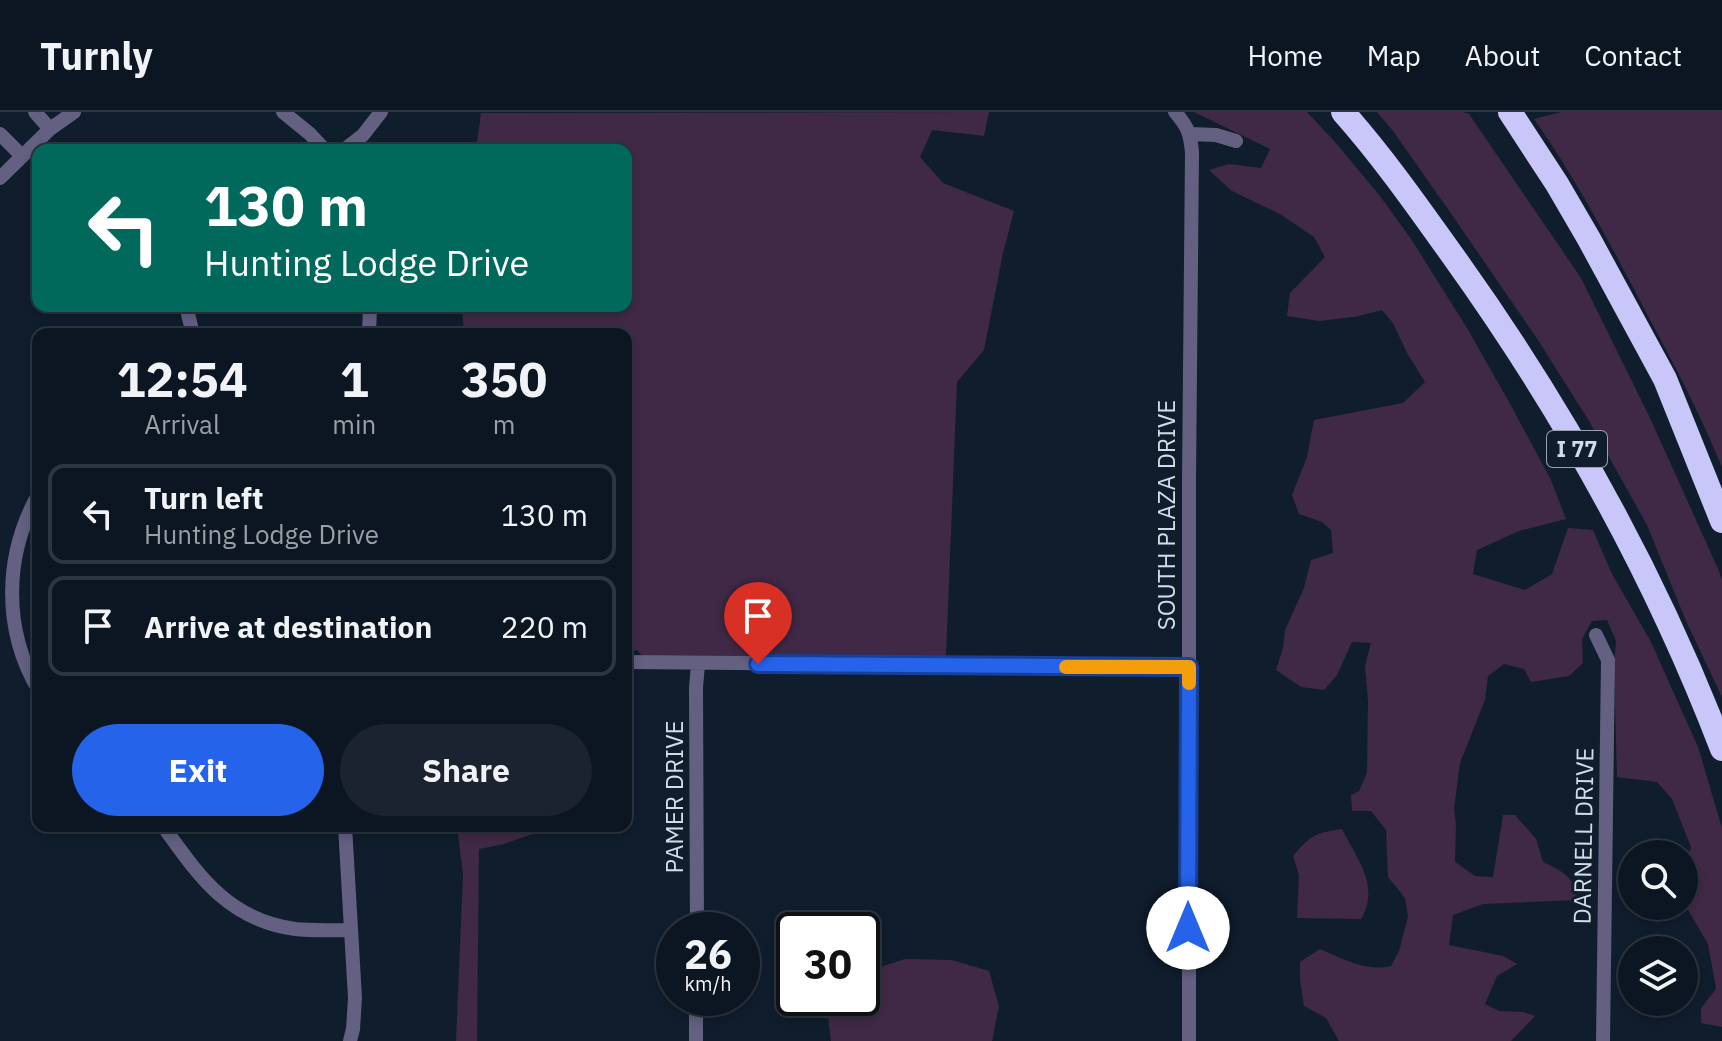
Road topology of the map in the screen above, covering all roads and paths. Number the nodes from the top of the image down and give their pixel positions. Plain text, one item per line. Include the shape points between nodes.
1 (35, 112) edge
2 (74, 112) edge
3 (283, 112) edge
4 (381, 112) edge
5 (1175, 112) edge
6 (1510, 112) edge
7 (1344, 114) edge
8 (50, 129) junction
9 (0, 134) edge
10 (1190, 134) junction
11 (1236, 141) dead end
12 (34, 144) edge
13 (319, 144) edge
14 (352, 144) edge
15 (32, 146) edge
16 (22, 156) junction
17 (0, 178) edge
18 (32, 508) edge
19 (1722, 521) edge
20 (1596, 635) dead end
21 (632, 662) edge
22 (698, 664) junction
23 (1189, 667) junction
24 (32, 676) edge
25 (1722, 749) edge
26 (167, 832) edge
27 (345, 832) edge
28 (697, 912) edge
29 (351, 930) junction
30 (696, 1016) edge
31 (350, 1041) edge
32 (696, 1041) edge
33 (1189, 1041) edge
34 (1603, 1041) edge

1 - 8 street
2 - 8 street
3 - 13 street
4 - 14 street
5 - 10 street
6 - 19 highway via 1589,239 1665,379
7 - 25 highway, I 77 via 1477,289 1560,419 1662,609
8 - 12 street
9 - 16 street
10 - 11 street
10 - 23 street, SOUTH PLAZA DRIVE
15 - 16 street
16 - 17 street
18 - 24 street via 15,555 11,607 19,649
20 - 34 street, DARNELL DRIVE via 1608,660
21 - 22 street
22 - 23 street
22 - 28 street, PAMER DRIVE
23 - 33 street, SOUTH PLAZA DRIVE
26 - 29 street via 195,872 236,909 293,929
27 - 29 street
29 - 31 street via 355,1008
30 - 32 street

